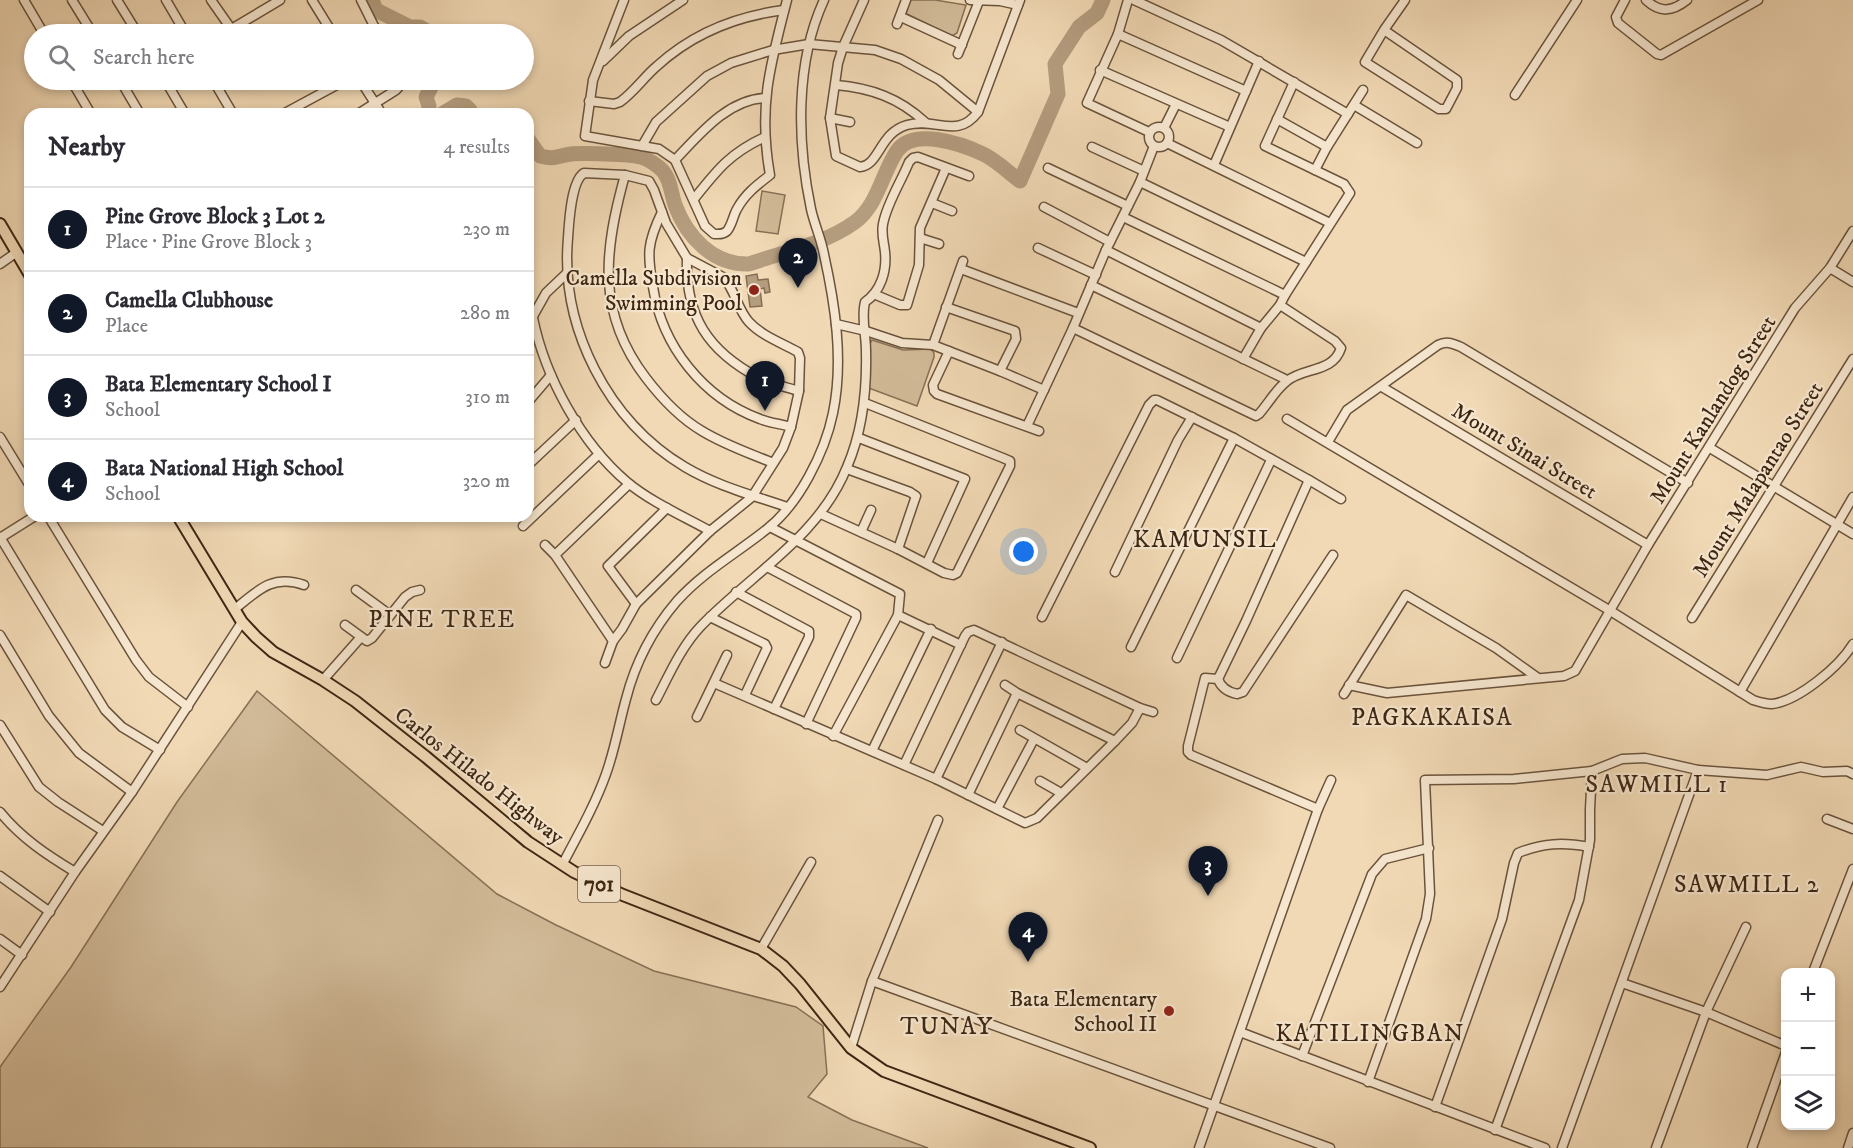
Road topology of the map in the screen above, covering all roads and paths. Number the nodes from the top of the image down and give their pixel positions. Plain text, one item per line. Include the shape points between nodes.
1 (24, 0) edge
2 (72, 0) edge
3 (117, 0) edge
4 (166, 0) edge
5 (211, 0) edge
6 (280, 0) edge
7 (312, 0) edge
8 (361, 0) edge
9 (624, 0) edge
10 (683, 0) edge
11 (787, 0) edge
12 (824, 0) edge
13 (864, 0) edge
14 (906, 0) edge
15 (975, 0) edge
16 (1128, 0) edge
17 (1134, 0) edge
18 (1405, 0) edge
19 (1577, 0) edge
20 (1625, 0) edge
21 (1646, 0) edge
22 (1687, 0) edge
23 (1758, 0) edge
24 (1019, 2) edge
25 (784, 10) junction
26 (38, 24) edge
27 (87, 24) edge
28 (132, 24) edge
29 (180, 24) edge
30 (223, 24) edge
31 (240, 24) edge
32 (327, 24) edge
33 (373, 24) edge
34 (1384, 30) junction
35 (1118, 34) junction
36 (809, 44) junction
37 (843, 47) junction
38 (773, 50) junction
39 (1259, 61) junction
40 (600, 63) junction
41 (1100, 70) junction
42 (1294, 82) junction
43 (836, 85) junction
44 (77, 90) edge
45 (126, 90) edge
46 (171, 90) edge
47 (219, 90) edge
48 (327, 90) edge
49 (367, 90) edge
50 (396, 90) edge
51 (1363, 90) dead end
52 (1246, 91) junction
53 (1515, 95) dead end
54 (765, 98) junction
55 (589, 101) junction
56 (375, 103) junction
57 (1176, 104) junction
58 (1354, 105) junction
59 (87, 108) edge
60 (136, 108) edge
61 (181, 108) edge
62 (229, 108) edge
63 (294, 108) edge
64 (367, 108) edge
65 (378, 108) edge
66 (978, 112) junction
67 (1348, 114) junction
68 (830, 118) junction
69 (1277, 119) junction
70 (850, 122) dead end
71 (925, 122) junction
72 (1230, 127) junction
73 (1164, 128) junction
74 (1149, 132) junction
75 (765, 137) junction
76 (1167, 143) junction
77 (1417, 143) dead end
78 (642, 146) junction
79 (1154, 146) junction
80 (1092, 147) dead end
81 (1327, 147) junction
82 (675, 160) junction
83 (1214, 165) junction
84 (946, 168) junction
85 (1048, 168) dead end
86 (1315, 170) junction
87 (1144, 171) junction
88 (626, 175) junction
89 (969, 176) dead end
90 (1140, 182) junction
91 (694, 199) junction
92 (932, 203) junction
93 (1128, 206) junction
94 (1044, 207) dead end
95 (951, 211) dead end
96 (662, 212) junction
97 (1123, 218) junction
98 (0, 224) edge
99 (1330, 224) junction
100 (1853, 231) edge
101 (920, 238) junction
102 (939, 244) dead end
103 (1108, 246) junction
104 (1038, 248) dead end
105 (17, 252) junction
106 (687, 258) junction
107 (24, 262) edge
108 (1306, 262) junction
109 (0, 264) edge
110 (1830, 268) junction
111 (567, 273) junction
112 (1096, 275) junction
113 (1853, 282) edge
114 (1090, 285) junction
115 (876, 295) junction
116 (1285, 295) junction
117 (1280, 305) junction
118 (946, 307) junction
119 (1078, 313) junction
120 (534, 315) edge
121 (836, 324) junction
122 (1073, 328) junction
123 (1261, 328) junction
124 (866, 331) junction
125 (534, 332) edge
126 (933, 345) junction
127 (949, 351) junction
128 (1243, 359) junction
129 (1853, 359) edge
130 (1000, 370) junction
131 (551, 375) junction
132 (1287, 380) junction
133 (1383, 387) junction
134 (1044, 390) junction
135 (799, 391) junction
136 (534, 395) edge
137 (865, 403) junction
138 (1192, 417) junction
139 (1287, 419) dead end
140 (576, 420) junction
141 (1027, 426) junction
142 (791, 427) junction
143 (1039, 432) dead end
144 (0, 437) edge
145 (859, 438) junction
146 (1234, 438) junction
147 (1328, 442) junction
148 (1710, 448) junction
149 (598, 454) junction
150 (534, 457) edge
151 (1271, 460) junction
152 (773, 464) junction
153 (847, 469) junction
154 (24, 476) edge
155 (1309, 480) junction
156 (1688, 483) junction
157 (629, 484) junction
158 (1774, 487) junction
159 (752, 497) junction
160 (1853, 497) edge
161 (1341, 499) dead end
162 (787, 507) junction
163 (668, 508) junction
164 (871, 510) dead end
165 (534, 512) edge
166 (821, 514) junction
167 (25, 522) edge
168 (52, 522) edge
169 (182, 522) edge
170 (525, 522) edge
171 (1837, 524) junction
172 (523, 526) dead end
173 (770, 527) junction
174 (710, 531) junction
175 (861, 532) junction
176 (1853, 534) edge
177 (0, 538) edge
178 (794, 542) junction
179 (546, 545) dead end
180 (1648, 545) junction
181 (898, 549) junction
182 (555, 555) junction
183 (1333, 555) dead end
184 (927, 563) junction
185 (766, 567) junction
186 (1115, 572) dead end
187 (304, 585) dead end
188 (356, 590) dead end
189 (420, 590) dead end
190 (736, 592) junction
191 (636, 604) junction
192 (235, 609) junction
193 (1609, 610) junction
194 (390, 615) junction
195 (898, 615) junction
196 (710, 617) junction
197 (1042, 617) dead end
198 (1692, 618) dead end
199 (242, 622) junction
200 (345, 625) dead end
201 (931, 629) junction
202 (0, 635) edge
203 (361, 637) junction
204 (613, 641) junction
205 (1002, 642) junction
206 (1853, 644) edge
207 (961, 645) junction
208 (1131, 647) dead end
209 (727, 655) dead end
210 (1177, 658) dead end
211 (605, 663) dead end
212 (1538, 678) junction
213 (1218, 679) junction
214 (323, 680) junction
215 (714, 683) junction
216 (1005, 685) dead end
217 (1349, 685) junction
218 (1740, 692) junction
219 (1017, 693) junction
220 (1344, 694) dead end
221 (745, 695) junction
222 (656, 700) dead end
223 (188, 707) junction
224 (1140, 708) junction
225 (774, 709) junction
226 (1154, 712) dead end
227 (697, 717) dead end
228 (806, 724) junction
229 (0, 725) edge
230 (1020, 730) dead end
231 (833, 736) junction
232 (1034, 739) junction
233 (1115, 741) junction
234 (160, 750) junction
235 (872, 751) junction
236 (904, 765) junction
237 (1088, 768) junction
238 (1698, 770) junction
239 (1592, 771) junction
240 (1853, 774) edge
241 (936, 779) junction
242 (1331, 780) dead end
243 (1040, 781) dead end
244 (132, 792) junction
245 (1061, 793) junction
246 (968, 795) junction
247 (997, 809) junction
248 (1318, 809) junction
249 (0, 812) edge
250 (1827, 819) dead end
251 (938, 820) dead end
252 (1853, 829) edge
253 (103, 831) junction
254 (1589, 847) junction
255 (1429, 848) junction
256 (811, 861) dead end
257 (562, 865) junction
258 (1853, 869) edge
259 (75, 872) junction
260 (0, 876) edge
261 (50, 912) junction
262 (1746, 927) dead end
263 (0, 939) edge
264 (761, 949) junction
265 (22, 955) junction
266 (1815, 968) edge
267 (872, 981) junction
268 (1622, 983) junction
269 (0, 987) edge
270 (1706, 1012) junction
271 (1240, 1032) junction
272 (1781, 1044) edge
273 (851, 1048) junction
274 (1302, 1056) junction
275 (1781, 1064) edge
276 (1368, 1082) junction
277 (1214, 1105) junction
278 (1435, 1107) junction
279 (1495, 1130) junction
280 (1853, 1132) edge
281 (1090, 1148) edge
282 (1199, 1148) edge
283 (1330, 1148) edge
284 (1545, 1148) edge
285 (1562, 1148) edge
286 (1656, 1148) edge
287 (1752, 1148) edge
288 (1848, 1148) edge

1 - 26 street
2 - 27 street
3 - 28 street
4 - 29 street
5 - 30 street
6 - 31 street
7 - 32 street
8 - 33 street
9 - 40 street
10 - 40 street via 629,36
11 - 25 street
12 - 36 street
13 - 37 street
14 - 15 street via 899,20 960,50
15 - 24 street
16 - 35 street
17 - 39 street
18 - 34 street
19 - 53 street
20 - 23 street via 1616,16 1618,23 1661,55
21 - 22 street via 1665,10
24 - 66 street
25 - 38 street
25 - 55 street via 727,23 687,44 657,65 620,102
34 - 34 street via 1457,80 1446,109 1439,109 1365,62
35 - 41 street
35 - 52 street
36 - 37 street
36 - 38 street
36 - 121 street via 799,119 811,209
37 - 43 street
37 - 66 street via 875,50 901,59 939,80
38 - 54 street
38 - 78 street via 731,63 707,76 656,122
39 - 42 street
39 - 52 street
40 - 55 street
41 - 57 street
41 - 74 street via 1087,103
42 - 67 street
42 - 69 street
43 - 68 street
43 - 71 street via 875,92 908,106
44 - 59 street
45 - 60 street
46 - 61 street
47 - 62 street
48 - 63 street
49 - 56 street
50 - 56 street
51 - 58 street
52 - 72 street
54 - 75 street
54 - 82 street via 751,99 723,114
55 - 78 street via 585,136
56 - 64 street
56 - 65 street
57 - 72 street
57 - 73 street
58 - 67 street
58 - 77 street
66 - 71 street via 965,125
67 - 81 street
68 - 70 street
68 - 71 street via 837,156 860,167 873,161 884,140 899,128
69 - 81 street
69 - 86 street via 1265,146
72 - 83 street
73 - 74 street via 1156,127
73 - 76 street via 1169,135
74 - 79 street
75 - 91 street via 733,154
75 - 91 street via 770,175 755,185 727,231 714,234 702,220
76 - 79 street
76 - 83 street
78 - 82 street via 659,149
79 - 87 street
80 - 87 street
81 - 86 street
82 - 91 street
83 - 99 street
84 - 89 street
84 - 92 street
84 - 115 street via 918,157 909,162 884,221 885,267
85 - 93 street
86 - 99 street via 1344,184 1350,193
87 - 90 street
88 - 96 street via 648,182
88 - 111 street via 589,172 579,176 570,216
88 - 152 street via 612,227 609,278 611,309 633,361 674,410 700,430
90 - 93 street
90 - 108 street
92 - 95 street
92 - 101 street via 920,228
93 - 97 street
94 - 103 street
96 - 106 street
96 - 142 street via 648,246 649,267 656,308 677,354 699,380 727,402 759,419
97 - 103 street
97 - 116 street
98 - 105 main road
99 - 108 street
100 - 110 street, Mount Kanlandog Street
101 - 102 street
101 - 115 street via 919,265 907,304
103 - 112 street
103 - 123 street
104 - 112 street
105 - 107 main road
105 - 109 street
106 - 135 street via 723,277 749,322 798,352
106 - 135 street via 692,309 716,346 761,379
108 - 116 street
110 - 113 street
110 - 148 street, Mount Kanlandog Street via 1795,308
111 - 120 street via 546,293
111 - 159 street via 587,353 620,409 668,457 703,477
112 - 114 street
114 - 119 street
114 - 128 street
115 - 124 street via 865,302 862,318
116 - 117 street
117 - 123 street
117 - 132 street via 1341,348 1330,364
118 - 119 street via 962,265
118 - 126 street
118 - 130 street via 1015,331 1017,339
119 - 122 street
121 - 124 street
121 - 162 street via 838,373 833,414 816,464
122 - 132 street via 1256,416
122 - 134 street
123 - 128 street
124 - 126 street via 902,343
124 - 137 street
125 - 131 street
126 - 127 street
127 - 130 street
127 - 141 street via 933,385 937,394
128 - 132 street
129 - 158 street, Mount Malapantao Street
130 - 134 street
131 - 136 street
131 - 140 street
133 - 147 street via 1347,410
133 - 156 street via 1438,345 1449,342
133 - 180 street, Mount Sinai Street
134 - 141 street
135 - 142 street
137 - 145 street
137 - 184 street via 1010,461 957,573 946,574
138 - 146 street
138 - 186 street
138 - 197 street via 1157,400 1151,402
139 - 147 street
140 - 149 street
140 - 150 street
141 - 143 street
142 - 152 street
144 - 154 street
145 - 153 street
145 - 184 street via 965,479
146 - 151 street
146 - 208 street
147 - 193 street
148 - 156 street, Mount Kanlandog Street
148 - 158 street
149 - 157 street
149 - 165 street
151 - 155 street
151 - 210 street
152 - 159 street
153 - 166 street
153 - 181 street via 916,496
155 - 161 street
155 - 213 street
156 - 180 street, Mount Kanlandog Street
157 - 163 street
157 - 182 street
158 - 171 street
158 - 198 street, Mount Malapantao Street
159 - 162 street
159 - 174 street
160 - 171 street
162 - 173 street
163 - 174 street
163 - 191 street via 608,566
164 - 175 street
166 - 175 street
166 - 178 street
167 - 177 street
168 - 223 street via 136,660 149,677
169 - 192 main road, Carlos Hilado Highway / 701
170 - 172 street
171 - 176 street
171 - 218 street
173 - 178 street
173 - 257 street via 707,573 676,602 658,629 636,667 607,773
174 - 191 street
175 - 181 street
177 - 234 street via 105,710 122,727
178 - 185 street
178 - 195 street via 900,592
179 - 182 street
180 - 193 street, Mount Kanlandog Street
181 - 184 street
182 - 204 street
183 - 213 street via 1243,692 1230,692
185 - 190 street
185 - 228 street via 856,614
187 - 192 street via 284,580 273,582
188 - 194 street
189 - 194 street via 405,597
190 - 196 street
190 - 225 street via 809,631
191 - 204 street
192 - 199 main road, Carlos Hilado Highway / 701
193 - 212 street, Mount Kanlandog Street via 1575,671
193 - 218 street
194 - 203 street via 372,638 367,641
195 - 201 street
195 - 231 street
196 - 221 street via 767,648
196 - 222 street via 681,652
199 - 214 main road, Carlos Hilado Highway / 701 via 273,652
199 - 223 street
200 - 203 street
201 - 207 street
201 - 235 street
202 - 244 street via 49,716 79,753
203 - 214 street
204 - 211 street
205 - 207 street via 974,630 968,632
205 - 224 street
205 - 241 street
206 - 218 street via 1827,675 1783,701 1762,704
207 - 236 street
209 - 215 street
212 - 217 street via 1387,693
212 - 217 street via 1496,648 1406,595
213 - 248 street via 1205,678 1188,752
214 - 257 main road, Carlos Hilado Highway / 701
215 - 221 street
215 - 227 street
216 - 219 street
217 - 220 street
219 - 233 street
219 - 246 street
221 - 225 street
223 - 234 street
224 - 226 street
224 - 233 street
225 - 228 street
228 - 231 street
229 - 253 street via 39,786
230 - 232 street
231 - 235 street
232 - 237 street
232 - 247 street
233 - 237 street
234 - 244 street
235 - 236 street
236 - 241 street
237 - 245 street
238 - 239 street via 1645,758 1622,759
238 - 240 street via 1767,775 1801,767
238 - 268 street
239 - 254 street
239 - 255 street via 1514,779 1425,780
241 - 246 street
242 - 248 street
243 - 245 street
244 - 253 street
245 - 247 street via 1029,823
246 - 247 street
248 - 271 street
249 - 259 street via 39,850
250 - 252 street
251 - 267 street
253 - 259 street
254 - 278 street via 1559,843 1518,853 1502,919
254 - 279 street via 1579,900
255 - 274 street via 1385,859 1372,874
255 - 276 street via 1426,919
256 - 264 street
257 - 264 main road, Carlos Hilado Highway / 701 via 623,895
258 - 266 street
259 - 261 street
260 - 261 street
261 - 265 street
262 - 270 street
263 - 265 street
264 - 273 main road, Carlos Hilado Highway / 701 via 800,984
265 - 269 street
267 - 273 street
267 - 277 street
268 - 270 street
268 - 285 street
270 - 272 street
270 - 286 street
271 - 274 street
271 - 277 street
273 - 281 main road, Carlos Hilado Highway / 701 via 884,1071
274 - 276 street
275 - 287 street
276 - 278 street
277 - 282 street
277 - 283 street
278 - 279 street
279 - 284 street
280 - 288 street

